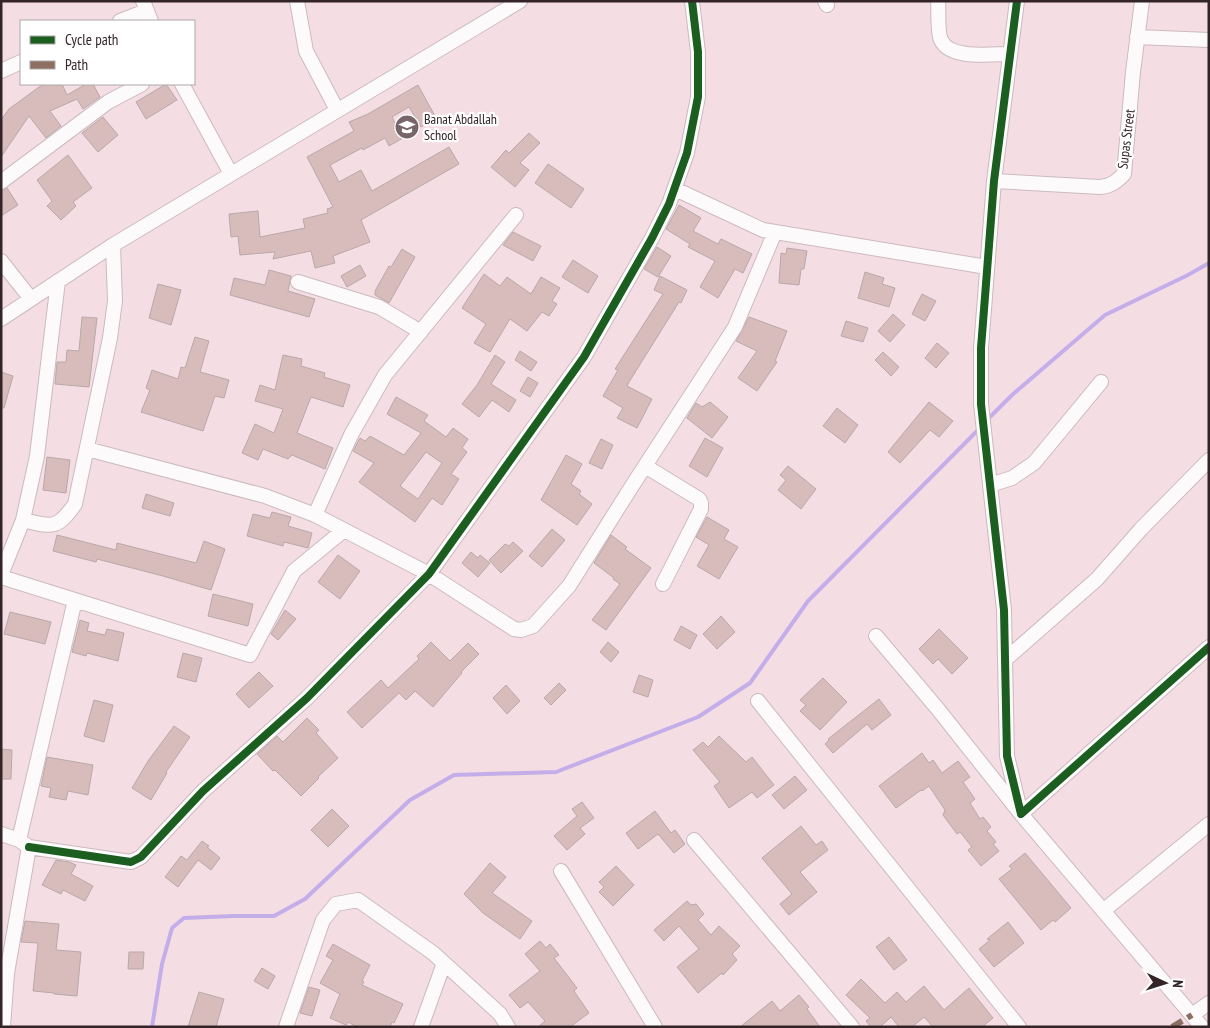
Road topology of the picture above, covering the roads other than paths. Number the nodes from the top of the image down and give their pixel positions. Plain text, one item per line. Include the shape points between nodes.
1 (297, 1) edge
2 (520, 1) edge
3 (692, 1) edge
4 (938, 1) edge
5 (1017, 1) edge
6 (1142, 1) edge
7 (146, 11) edge
8 (123, 20) edge
9 (1137, 36) junction
10 (1209, 40) edge
11 (1010, 54) junction
12 (20, 62) edge
13 (1, 71) edge
14 (140, 85) edge
15 (183, 85) edge
16 (337, 110) junction
17 (231, 174) junction
18 (994, 181) junction
19 (1, 182) edge
20 (674, 189) junction
21 (516, 214) dead end
22 (775, 232) junction
23 (113, 245) junction
24 (1, 261) edge
25 (987, 267) junction
26 (58, 281) junction
27 (298, 282) dead end
28 (30, 299) junction
29 (1, 319) edge
30 (421, 332) junction
31 (1101, 382) dead end
32 (87, 449) junction
33 (1209, 460) edge
34 (645, 466) junction
35 (990, 485) junction
36 (315, 515) junction
37 (23, 520) junction
38 (344, 530) junction
39 (429, 574) junction
40 (1, 576) edge
41 (663, 584) dead end
42 (75, 600) junction
43 (876, 636) dead end
44 (1209, 646) edge
45 (1006, 659) junction
46 (758, 700) dead end
47 (1021, 814) junction
48 (1209, 824) edge
49 (1, 834) edge
50 (694, 840) dead end
51 (24, 843) junction
52 (561, 871) dead end
53 (1103, 911) junction
54 (444, 963) junction
55 (1209, 1003) edge
56 (1192, 1015) junction
57 (3, 1027) edge
58 (286, 1027) edge
59 (422, 1027) edge
60 (508, 1027) edge
61 (655, 1027) edge
62 (852, 1027) edge
63 (1019, 1027) edge
64 (1202, 1027) edge

1 - 16 street via 306,51
2 - 16 street
3 - 20 street via 698,52 698,97 687,153
4 - 11 street via 940,39 946,49 956,53
5 - 11 street
6 - 9 street, Supas Street
7 - 8 street
9 - 10 street
9 - 18 street, Supas Street via 1124,174 1117,182 1100,187
11 - 18 street
12 - 13 street
14 - 19 street via 108,102
15 - 17 street
16 - 17 street
17 - 23 street
18 - 25 street
20 - 22 street via 763,230
20 - 39 street via 652,238 584,357
21 - 30 street
22 - 25 street
22 - 34 street via 735,326
23 - 26 street
23 - 32 street via 114,310
24 - 28 street
25 - 35 street via 980,348 981,404
26 - 28 street
26 - 37 street via 37,456
27 - 30 street via 379,307
28 - 29 street
30 - 36 street via 385,375 351,436
31 - 35 street via 1034,463 1012,478
32 - 36 street via 265,496
32 - 37 street via 75,504 65,519 47,526
33 - 45 street via 1097,579
34 - 39 street via 569,586 533,626 514,629
34 - 41 street via 701,503 701,509
35 - 45 street
36 - 38 street
37 - 40 street
38 - 39 street
38 - 42 street via 294,571 250,655
39 - 51 street via 307,698 203,792 141,857 131,862
40 - 42 street
42 - 51 street
43 - 47 street
44 - 47 street
45 - 47 street via 1007,756
46 - 63 street
47 - 53 street
48 - 53 street
49 - 51 street
50 - 62 street
51 - 57 street
52 - 61 street
53 - 56 street
54 - 58 street via 358,900 336,904 323,920
54 - 59 street
54 - 60 street via 500,1014
55 - 56 street
56 - 64 street

